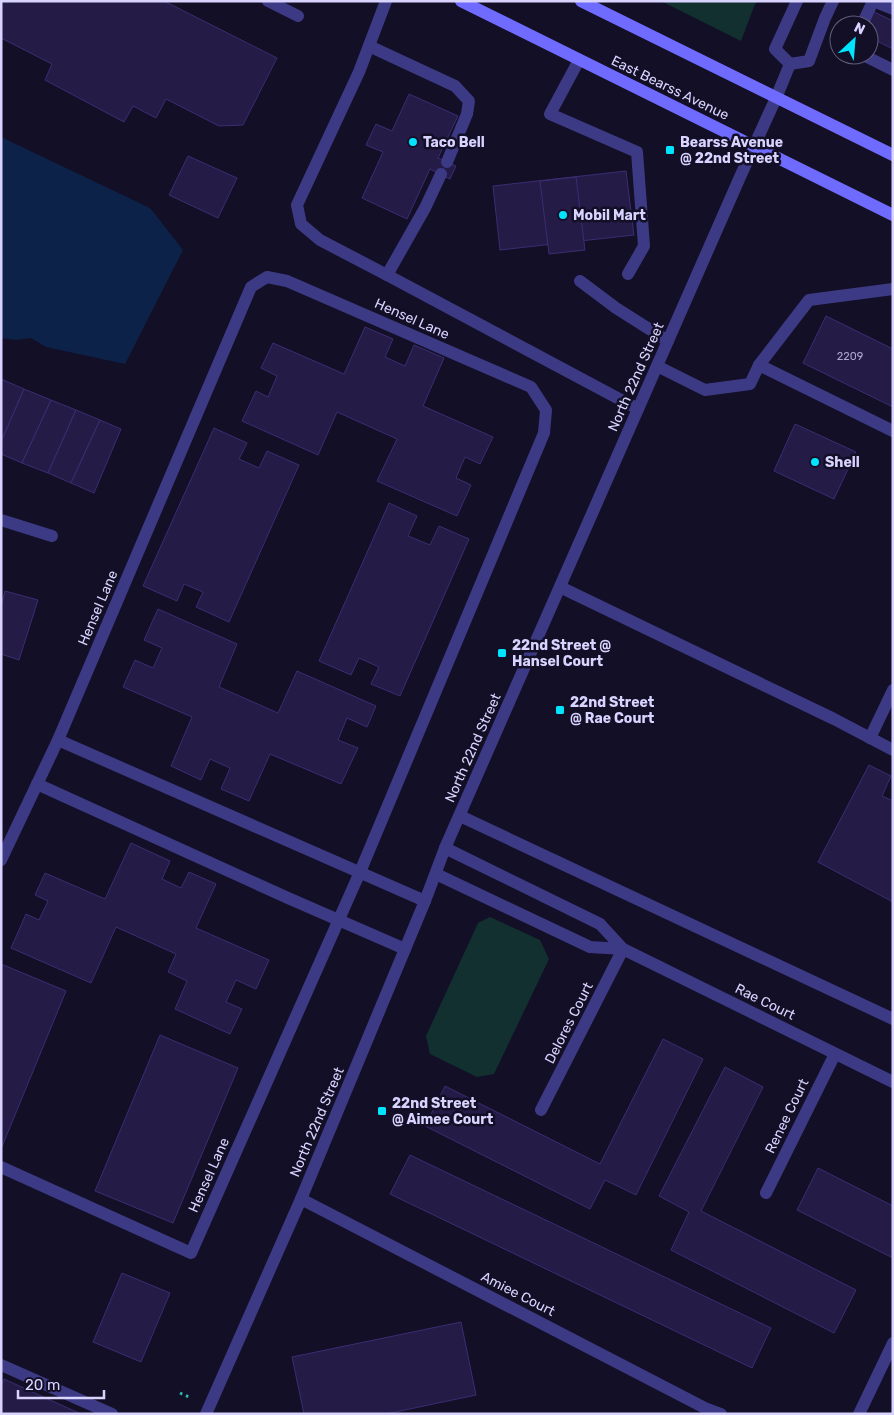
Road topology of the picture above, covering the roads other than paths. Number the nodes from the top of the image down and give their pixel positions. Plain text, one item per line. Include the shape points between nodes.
1 (268, 1) edge
2 (386, 1) edge
3 (461, 1) edge
4 (581, 1) edge
5 (796, 1) edge
6 (833, 1) edge
7 (873, 1) edge
8 (893, 9) edge
9 (867, 15) edge
10 (298, 16) dead end
11 (369, 46) junction
12 (580, 60) junction
13 (879, 63) edge
14 (790, 64) junction
15 (893, 70) edge
16 (776, 98) junction
17 (753, 147) junction
18 (893, 154) edge
19 (447, 162) dead end
20 (441, 174) dead end
21 (893, 215) edge
22 (628, 274) dead end
23 (387, 275) junction
24 (580, 281) dead end
25 (893, 289) edge
26 (668, 341) junction
27 (759, 365) junction
28 (657, 366) junction
29 (638, 409) junction
30 (893, 432) edge
31 (1, 520) edge
32 (52, 536) dead end
33 (560, 587) junction
34 (893, 690) edge
35 (870, 738) junction
36 (58, 740) junction
37 (893, 750) edge
38 (38, 784) junction
39 (460, 816) junction
40 (445, 848) junction
41 (1, 860) edge
42 (360, 872) junction
43 (436, 874) junction
44 (425, 901) junction
45 (338, 920) junction
46 (405, 949) junction
47 (623, 949) junction
48 (893, 1019) edge
49 (835, 1054) junction
50 (893, 1082) edge
51 (541, 1110) dead end
52 (1, 1167) edge
53 (766, 1193) dead end
54 (301, 1199) junction
55 (893, 1343) edge
56 (1, 1364) edge
57 (112, 1414) edge
58 (206, 1414) edge
59 (721, 1414) edge
60 (858, 1414) edge

1 - 10 street
2 - 11 street
3 - 12 main road, East Bearss Avenue
4 - 16 main road
5 - 14 street via 776,49
6 - 14 street via 809,61
7 - 8 street
7 - 9 street
11 - 19 street via 455,86 469,101 467,114
11 - 23 street via 297,205 301,224 320,240
12 - 17 main road, East Bearss Avenue
12 - 22 street via 550,114 637,152 644,246
13 - 15 street
14 - 16 street, North 22nd Street
16 - 17 street, North 22nd Street
16 - 18 main road
17 - 21 main road, East Bearss Avenue
17 - 26 street, North 22nd Street
20 - 23 street
23 - 29 street
24 - 26 street
25 - 27 street via 809,300
26 - 28 street, North 22nd Street
27 - 28 street via 750,384 705,390
27 - 30 street
28 - 29 street, North 22nd Street
29 - 33 street, North 22nd Street
31 - 32 street
33 - 35 street
33 - 39 street, North 22nd Street
34 - 35 street
35 - 37 street
36 - 38 street, Hensel Lane
36 - 42 street
36 - 42 street, Hensel Lane via 251,287 268,277 287,281 522,383 531,387 546,410 544,433
38 - 41 street, Hensel Lane
38 - 45 street
39 - 40 street, North 22nd Street
39 - 48 street
40 - 43 street, North 22nd Street
40 - 47 street, Rae Court via 600,924
42 - 44 street
42 - 45 street, Hensel Lane
43 - 44 street, North 22nd Street
43 - 47 street, Rae Court via 590,946
44 - 46 street, North 22nd Street
45 - 46 street
45 - 52 street, Hensel Lane via 191,1253
46 - 54 street, North 22nd Street
47 - 49 street, Rae Court
47 - 51 street, Delores Court
49 - 50 street, Rae Court
49 - 53 street, Renee Court
54 - 58 street, North 22nd Street
54 - 59 street, Amiee Court
55 - 60 street
56 - 57 street

